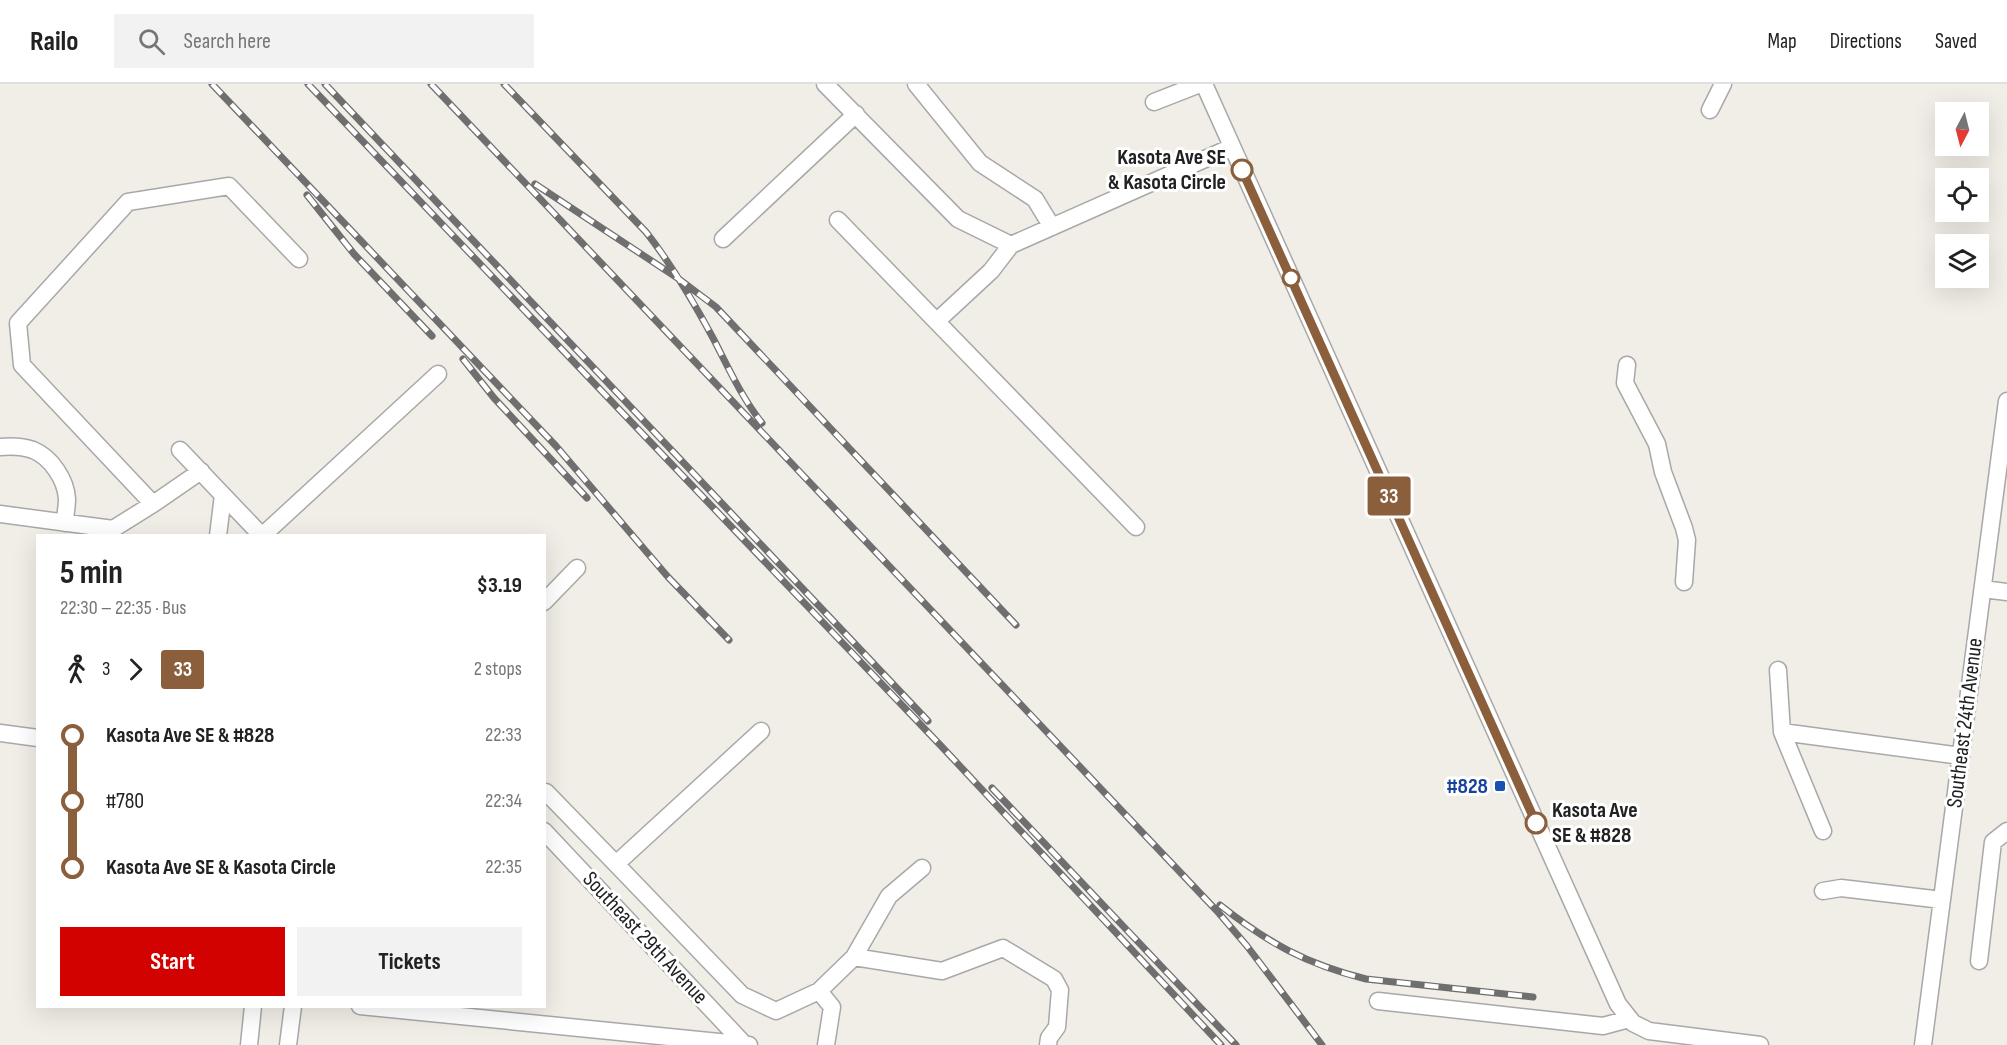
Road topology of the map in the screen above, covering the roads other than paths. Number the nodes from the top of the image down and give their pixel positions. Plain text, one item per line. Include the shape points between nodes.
1 (825, 84) edge
2 (916, 84) edge
3 (1202, 84) edge
4 (1723, 84) edge
5 (1154, 102) dead end
6 (1710, 110) dead end
7 (856, 114) junction
8 (1232, 147) junction
9 (838, 220) dead end
10 (1052, 227) junction
11 (723, 239) dead end
12 (1011, 245) junction
13 (299, 259) dead end
14 (937, 321) junction
15 (1628, 365) dead end
16 (438, 374) dead end
17 (2007, 401) edge
18 (2004, 444) edge
19 (0, 447) edge
20 (180, 450) dead end
21 (201, 471) junction
22 (223, 495) junction
23 (153, 504) junction
24 (0, 514) edge
25 (65, 523) junction
26 (1136, 527) dead end
27 (218, 534) edge
28 (260, 534) edge
29 (264, 534) edge
30 (577, 568) dead end
31 (1684, 582) dead end
32 (1983, 589) junction
33 (2007, 591) edge
34 (546, 600) edge
35 (1778, 670) dead end
36 (761, 731) dead end
37 (1782, 732) junction
38 (0, 733) edge
39 (36, 738) edge
40 (1961, 756) junction
41 (546, 792) edge
42 (1823, 831) dead end
43 (2007, 831) edge
44 (546, 833) edge
45 (616, 864) junction
46 (922, 868) dead end
47 (1822, 891) dead end
48 (1942, 900) junction
49 (854, 957) junction
50 (1979, 961) dead end
51 (819, 991) junction
52 (1378, 1001) dead end
53 (253, 1008) edge
54 (293, 1008) edge
55 (376, 1008) edge
56 (1631, 1021) junction
57 (616, 1039) edge
58 (249, 1045) edge
59 (288, 1045) edge
60 (747, 1045) edge
61 (826, 1045) edge
62 (1048, 1045) edge
63 (1760, 1045) edge
64 (1923, 1045) edge

1 - 7 street
2 - 10 street via 980,163 1035,199
3 - 5 street
3 - 8 street
4 - 6 street
7 - 11 street
7 - 12 street via 958,219
8 - 10 street
8 - 56 street via 1618,1004
9 - 14 street
10 - 12 street
12 - 14 street via 992,271
13 - 23 street via 229,186 128,202 18,322 22,365
14 - 26 street
15 - 31 street via 1625,383 1657,444 1684,528
16 - 29 street
17 - 18 street, Southeast 24th Avenue
18 - 32 street, Southeast 24th Avenue
19 - 25 street via 17,446 48,460 65,485
20 - 21 street
21 - 22 street
21 - 23 street
22 - 27 street
22 - 28 street
23 - 25 street via 113,529
24 - 25 street
30 - 34 street
32 - 33 street
32 - 40 street, Southeast 24th Avenue
35 - 37 street
36 - 45 street
37 - 40 street
37 - 42 street
38 - 39 street
40 - 48 street, Southeast 24th Avenue
41 - 45 street
43 - 50 street via 1993,842
44 - 60 street, Southeast 29th Avenue
45 - 51 street via 742,995 776,1011
46 - 49 street via 889,896
47 - 48 street via 1841,888
48 - 64 street, Southeast 24th Avenue
49 - 51 street
49 - 62 street via 942,971 1003,948 1054,979 1060,990 1057,1027
51 - 61 street via 832,1007
52 - 56 street via 1603,1026
53 - 58 street
54 - 59 street
55 - 57 street
56 - 63 street via 1649,1031
57 - 60 street

